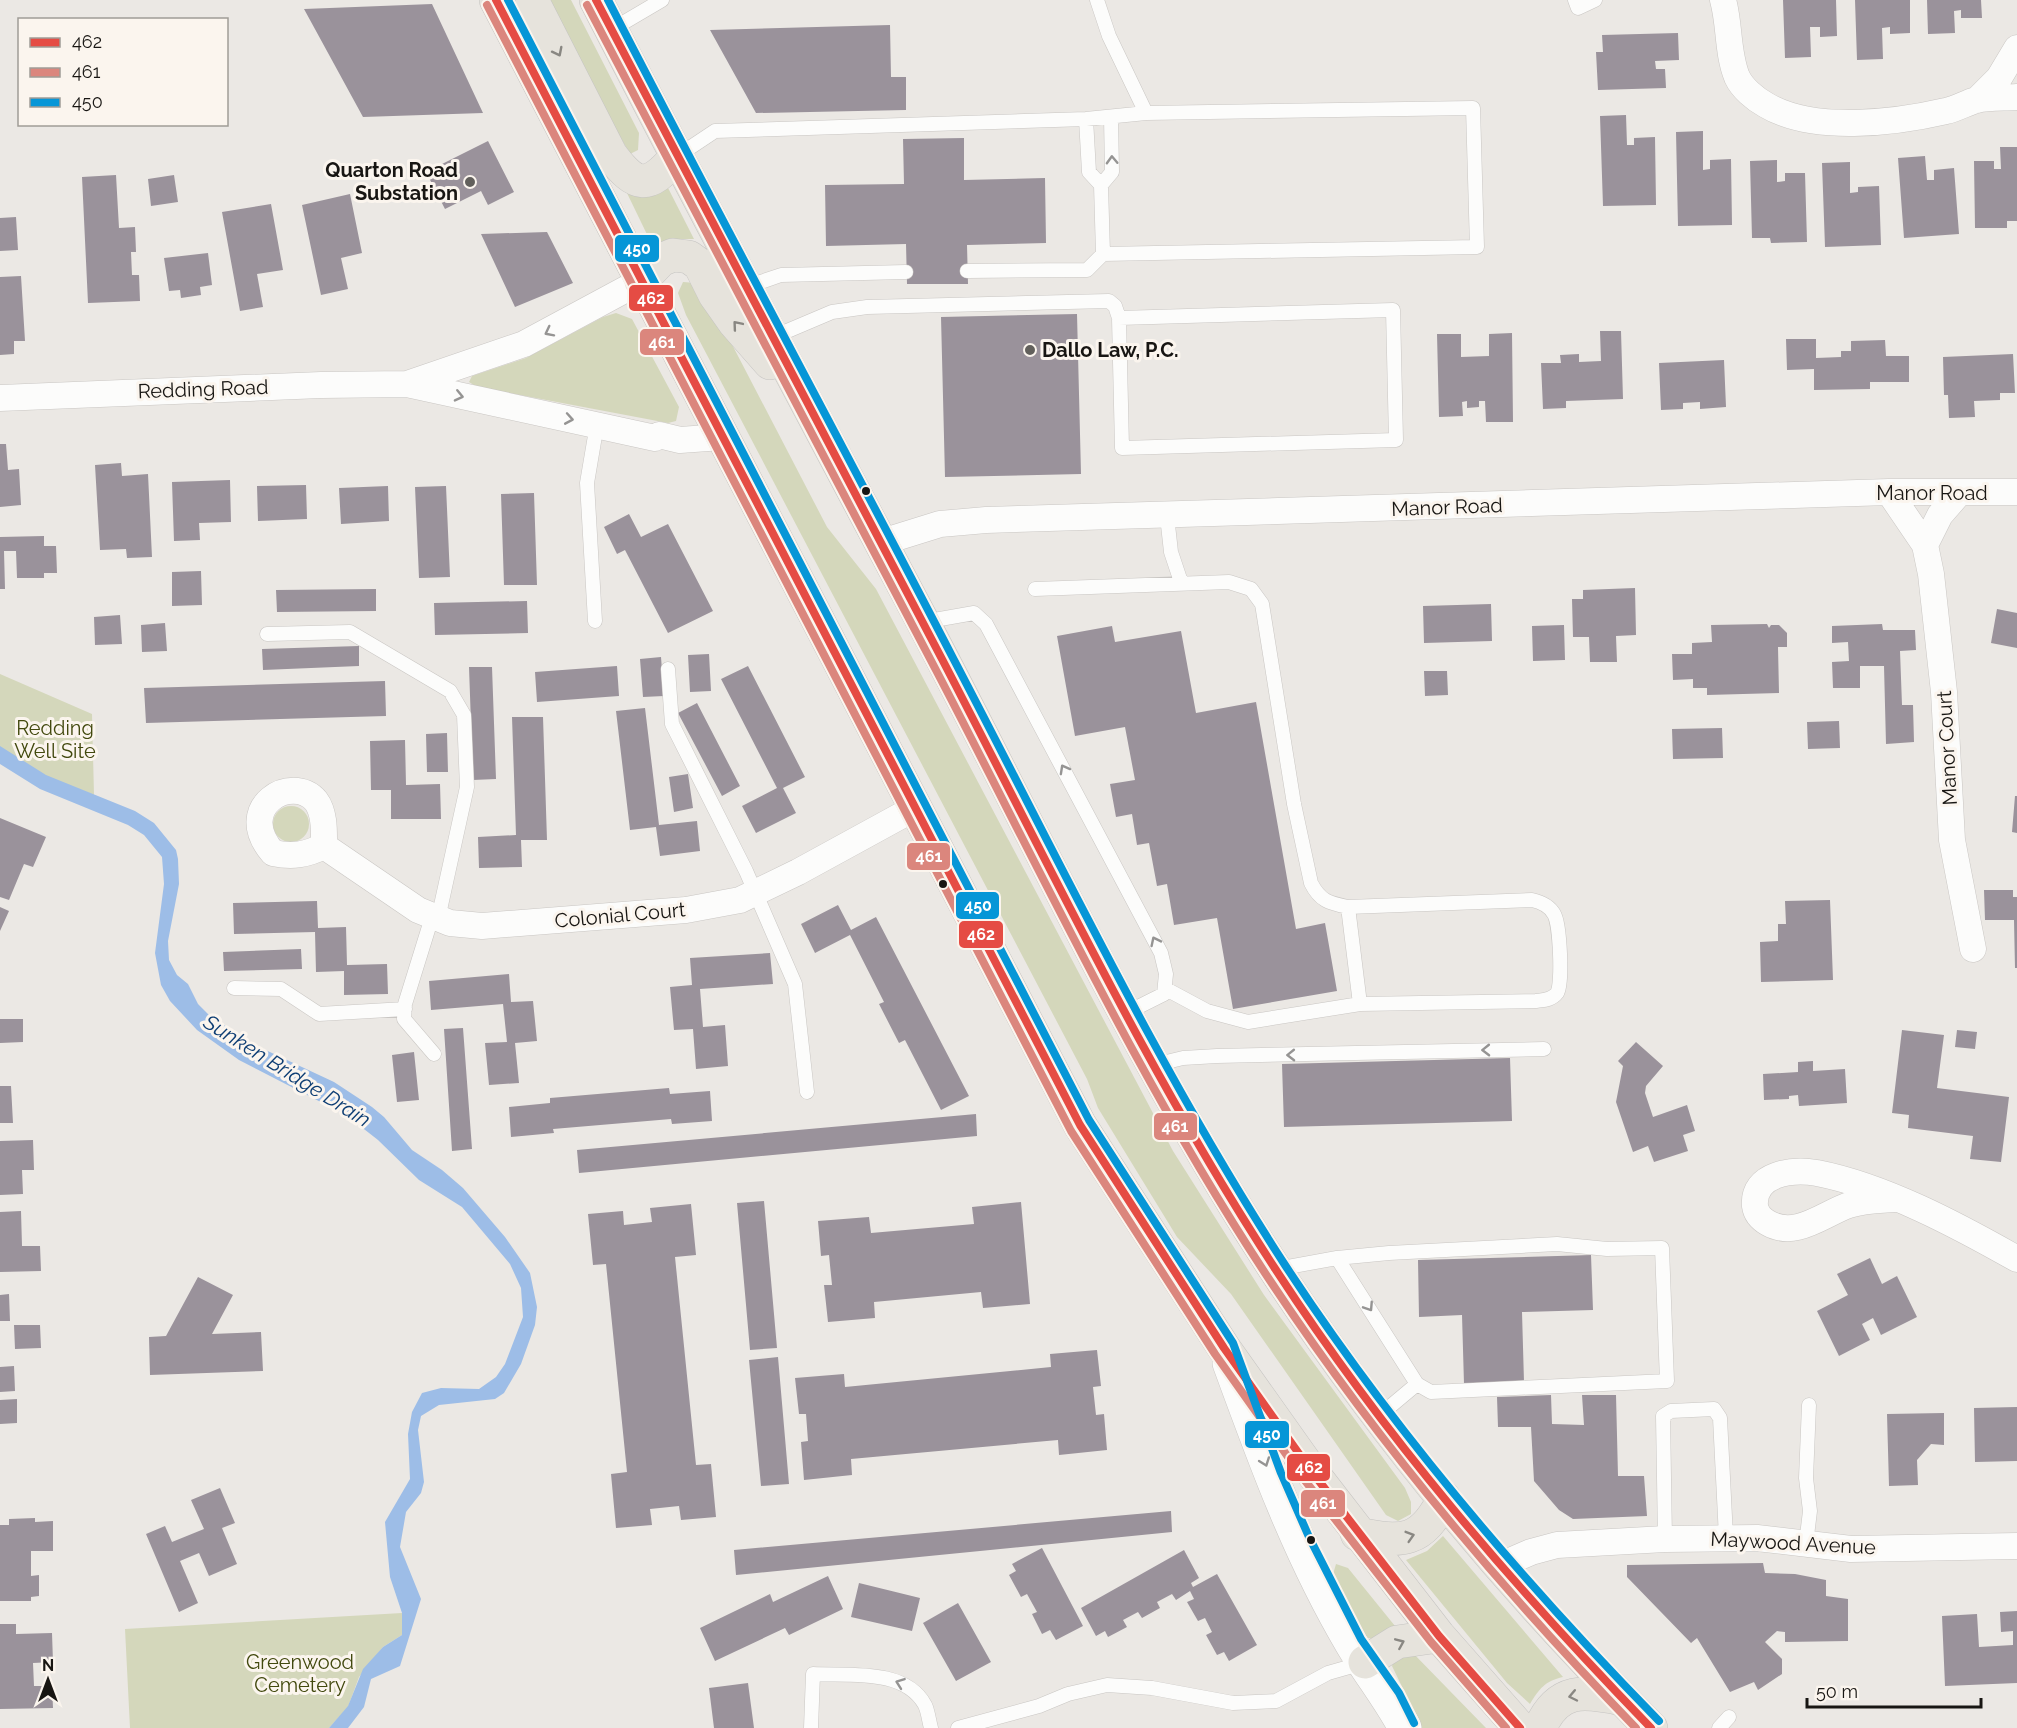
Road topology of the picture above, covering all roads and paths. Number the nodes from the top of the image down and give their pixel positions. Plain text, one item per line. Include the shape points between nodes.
1 (496, 0) edge
2 (532, 0) edge
3 (596, 0) edge
4 (662, 0) edge
5 (1097, 0) edge
6 (1575, 0) edge
7 (1595, 0) edge
8 (1724, 0) edge
9 (612, 30) junction
10 (2017, 48) edge
11 (2017, 97) edge
12 (1977, 100) junction
13 (1146, 113) junction
14 (1111, 117) junction
15 (1086, 118) junction
16 (676, 157) junction
17 (1101, 185) junction
18 (1103, 254) junction
19 (967, 271) dead end
20 (906, 272) dead end
21 (641, 281) junction
22 (744, 288) junction
23 (1119, 318) junction
24 (771, 338) junction
25 (407, 384) junction
26 (0, 398) edge
27 (803, 400) junction
28 (597, 424) junction
29 (722, 437) junction
30 (1889, 492) junction
31 (1960, 492) junction
32 (2017, 492) edge
33 (1167, 516) junction
34 (879, 543) junction
35 (1925, 545) junction
36 (1181, 582) junction
37 (1035, 589) dead end
38 (596, 621) dead end
39 (923, 622) junction
40 (267, 634) dead end
41 (668, 669) dead end
42 (915, 808) junction
43 (324, 846) dead end
44 (756, 893) junction
45 (1348, 907) junction
46 (435, 918) junction
47 (1973, 950) dead end
48 (234, 988) dead end
49 (1166, 988) junction
50 (1360, 1004) junction
51 (405, 1009) junction
52 (1124, 1014) junction
53 (1544, 1049) dead end
54 (434, 1054) dead end
55 (1152, 1065) junction
56 (807, 1092) dead end
57 (1894, 1199) dead end
58 (1337, 1258) junction
59 (2017, 1259) edge
60 (1277, 1269) junction
61 (1224, 1347) junction
62 (1417, 1384) junction
63 (1809, 1405) dead end
64 (1380, 1415) junction
65 (1444, 1498) junction
66 (1357, 1534) junction
67 (1726, 1538) junction
68 (1665, 1539) junction
69 (1806, 1544) junction
70 (2017, 1546) edge
71 (1501, 1565) junction
72 (1438, 1636) junction
73 (1365, 1662) junction
74 (1622, 1699) junction
75 (1729, 1717) dead end
76 (812, 1728) edge
77 (931, 1728) edge
78 (958, 1728) edge
79 (1405, 1728) edge
80 (1520, 1728) edge
81 (1540, 1728) edge
82 (1651, 1728) edge
83 (1719, 1728) edge

1 - 21 main road
2 -> 16 main road via 611,155 627,176 646,181
3 - 9 main road
4 - 9 lane
5 - 13 lane via 1109,36
6 - 7 lane via 1578,8
8 - 12 street via 1737,79 1775,111 1835,123 1947,111
9 - 16 main road
10 - 12 street via 1999,78
11 - 12 street
13 - 14 lane
13 - 18 lane via 1473,108 1477,247
14 - 15 lane
17 -> 14 lane via 1112,172
15 - 16 lane via 715,131
15 - 17 lane via 1089,172
16 - 22 main road
17 - 18 lane
18 - 19 lane via 1086,270
20 - 22 lane via 780,275
21 -> 25 street, Redding Road via 524,344
27 -> 21 main road via 734,322 700,265 673,255
21 - 29 main road
22 - 24 main road
23 - 23 lane via 1122,448 1396,440 1393,310
23 - 24 lane via 1115,306 1101,300 867,307 832,312
24 - 27 main road
25 - 26 street, Redding Road
25 -> 28 street, Redding Road
27 - 34 main road
28 - 29 street, Redding Road via 655,438
28 - 38 lane via 587,483
29 - 42 main road
30 - 31 street, Manor Road
30 - 33 street, Manor Road
30 - 35 street, Manor Court
31 - 32 street, Manor Road
31 - 35 street via 1940,515
33 - 34 street, Manor Road via 963,521
33 - 36 lane via 1171,552
34 - 39 main road
35 - 47 street, Manor Court via 1944,692 1952,840
36 - 37 lane
36 - 45 lane via 1242,584 1259,597 1311,883 1323,902
49 -> 39 lane via 1161,953 986,624 974,612
39 - 52 main road
40 - 46 lane via 350,632 450,692 464,715 467,787
41 - 44 lane via 672,724
42 - 44 street, Colonial Court
42 - 61 main road via 1080,1125
43 - 46 street, Colonial Court
44 - 46 street, Colonial Court via 714,906 482,926
44 - 56 lane via 795,984
45 - 50 lane
45 - 50 lane via 1532,900 1543,902 1557,919 1561,983 1550,999
46 - 51 lane
48 - 51 lane via 281,988 320,1014
49 - 50 lane via 1207,1011 1248,1022
49 - 52 lane via 1161,997
51 - 54 lane via 404,1020
52 - 55 main road
53 -> 55 lane via 1217,1056
55 - 60 main road via 1231,1200
57 - 59 street via 1941,1217
58 - 60 lane
58 -> 62 lane
58 - 62 lane via 1557,1244 1607,1249 1662,1248 1667,1381 1431,1392
60 - 64 main road
61 - 66 main road
61 -> 73 street via 1286,1510 1352,1644
62 - 64 lane
63 - 69 lane via 1806,1478 1810,1511
64 - 65 main road
66 -> 65 main road via 1385,1539 1416,1535 1435,1516
65 - 71 main road
66 - 72 main road
67 - 68 street, Maywood Avenue
67 - 68 lane via 1720,1418 1714,1409 1671,1411 1663,1416
67 - 69 street, Maywood Avenue
68 - 71 street, Maywood Avenue via 1557,1545
69 - 70 street, Maywood Avenue via 1851,1549
71 - 74 main road
73 -> 72 main road via 1397,1642
72 - 80 main road
73 - 78 lane via 1328,1673 1276,1701 1233,1703 1152,1688 1107,1685
73 - 79 street
74 -> 81 main road via 1594,1693 1562,1698
74 - 82 main road
75 - 83 lane
77 -> 76 lane via 926,1706 908,1685 883,1677 813,1674

